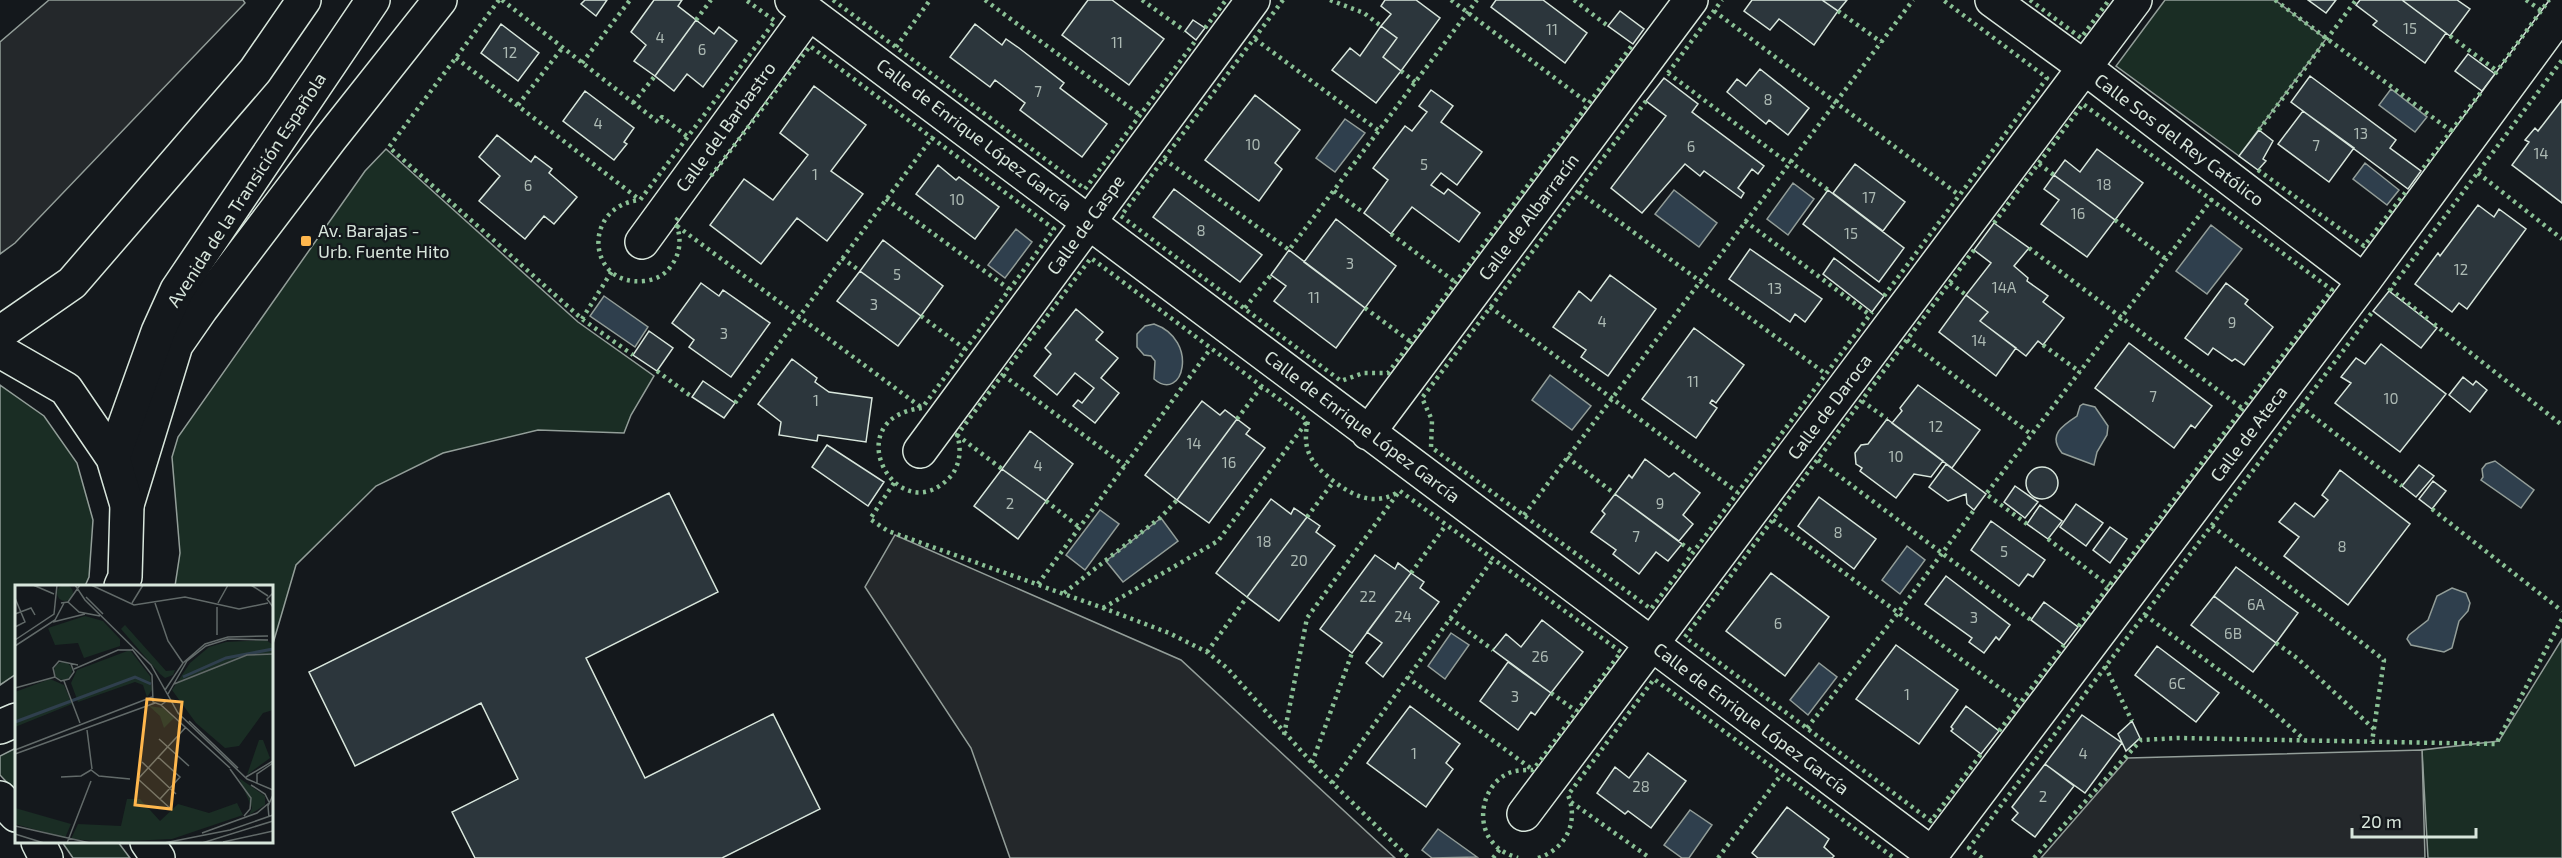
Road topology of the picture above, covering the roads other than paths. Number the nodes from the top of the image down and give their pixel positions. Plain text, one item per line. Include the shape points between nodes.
1 (304, 0) edge
2 (373, 0) edge
3 (440, 0) edge
4 (1253, 0) edge
5 (1690, 0) edge
6 (1992, 0) edge
7 (2134, 0) edge
8 (801, 7) edge
9 (2562, 12) edge
10 (2084, 67) junction
11 (1089, 220) junction
12 (642, 242) dead end
13 (2364, 281) junction
14 (0, 333) edge
15 (0, 351) edge
16 (1368, 433) junction
17 (920, 451) dead end
18 (113, 458) junction
19 (127, 505) junction
20 (121, 585) edge
21 (1652, 645) junction
22 (15, 720) edge
23 (0, 727) edge
24 (0, 798) edge
25 (15, 814) edge
26 (1524, 814) dead end
27 (38, 843) edge
28 (148, 843) edge
29 (1932, 854) joint
30 (46, 858) edge
31 (158, 858) edge

1 - 14 street via 255,71 72,282
2 - 18 street, Avenida de la Transición Española via 177,290
3 - 19 street via 176,345
4 - 11 street, Calle de Caspe
5 - 16 street, Calle de Albarracín
6 - 10 street, Calle Sos del Rey Católico
7 - 10 street, Calle de Daroca
8 - 11 street, Calle de Enrique López García
8 - 12 street, Calle del Barbastro
9 - 13 street, Calle de Ateca
10 - 13 street, Calle Sos del Rey Católico
10 - 21 street, Calle de Daroca
11 - 16 street, Calle de Enrique López García
11 - 17 street, Calle de Caspe
13 - 29 street, Calle de Ateca
15 - 18 street via 66,389
16 - 21 street, Calle de Enrique López García
18 - 19 street
19 - 20 street
21 - 26 street, Calle de Daroca
21 - 29 street, Calle de Enrique López García
22 - 23 street
24 - 25 street
27 - 30 street
28 - 31 street

